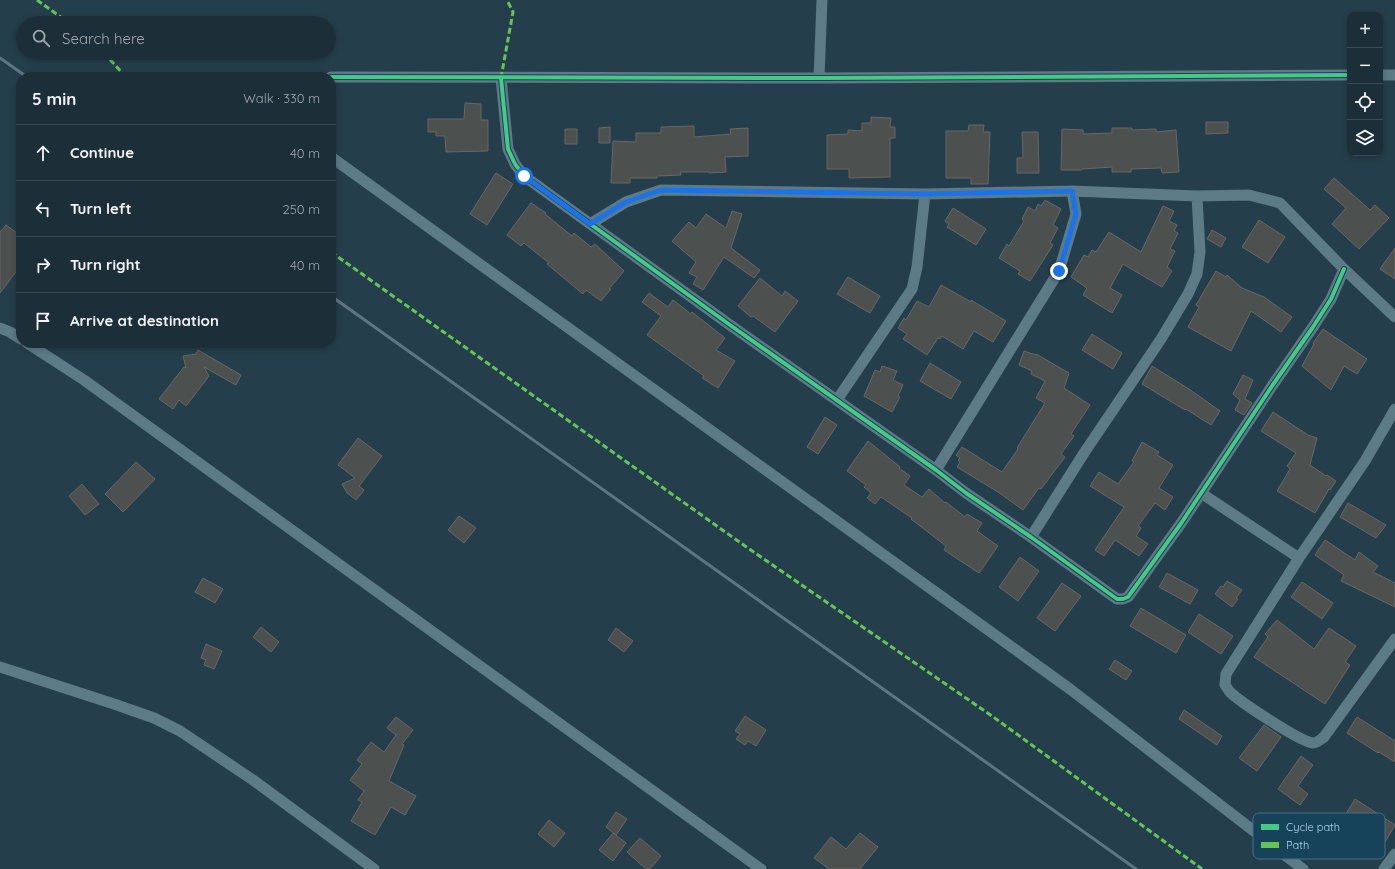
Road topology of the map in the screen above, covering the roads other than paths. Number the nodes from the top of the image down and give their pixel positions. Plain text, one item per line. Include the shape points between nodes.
1 (822, 0) edge
2 (1347, 75) edge
3 (1383, 75) edge
4 (1395, 75) edge
5 (336, 77) edge
6 (501, 78) junction
7 (819, 78) junction
8 (336, 161) edge
9 (1072, 191) junction
10 (925, 194) junction
11 (1197, 196) junction
12 (590, 224) junction
13 (1344, 269) junction
14 (1395, 316) edge
15 (0, 328) edge
16 (16, 336) edge
17 (35, 348) edge
18 (837, 400) junction
19 (1395, 410) edge
20 (936, 470) junction
21 (1201, 494) junction
22 (1031, 537) junction
23 (1299, 558) junction
24 (1395, 639) edge
25 (0, 667) edge
26 (1253, 830) edge
27 (1395, 854) edge
28 (1290, 859) edge
29 (374, 869) edge
30 (761, 869) edge
31 (1303, 869) edge
32 (1384, 869) edge

1 - 7 street
2 - 7 street
3 - 4 street
5 - 6 street
6 - 7 street
6 - 12 street via 508,149 514,164 524,176
8 - 26 street via 1070,689
9 - 10 street
9 - 11 street
9 - 20 street via 1076,214 1059,271
10 - 12 street via 661,190 626,202
10 - 18 street via 912,289
11 - 13 street via 1249,195 1280,203
11 - 22 street via 1200,252 1197,274 1188,294
12 - 18 street
13 - 14 street
13 - 21 street via 1323,312
15 - 16 street
17 - 30 street via 84,380
18 - 20 street
19 - 23 street via 1365,461
20 - 22 street
21 - 22 street via 1128,597 1123,599 1117,599
21 - 23 street
23 - 24 street via 1226,674 1225,685 1230,692 1296,736 1313,743 1324,737
25 - 29 street via 154,718 180,731 253,780
27 - 32 street
28 - 31 street

